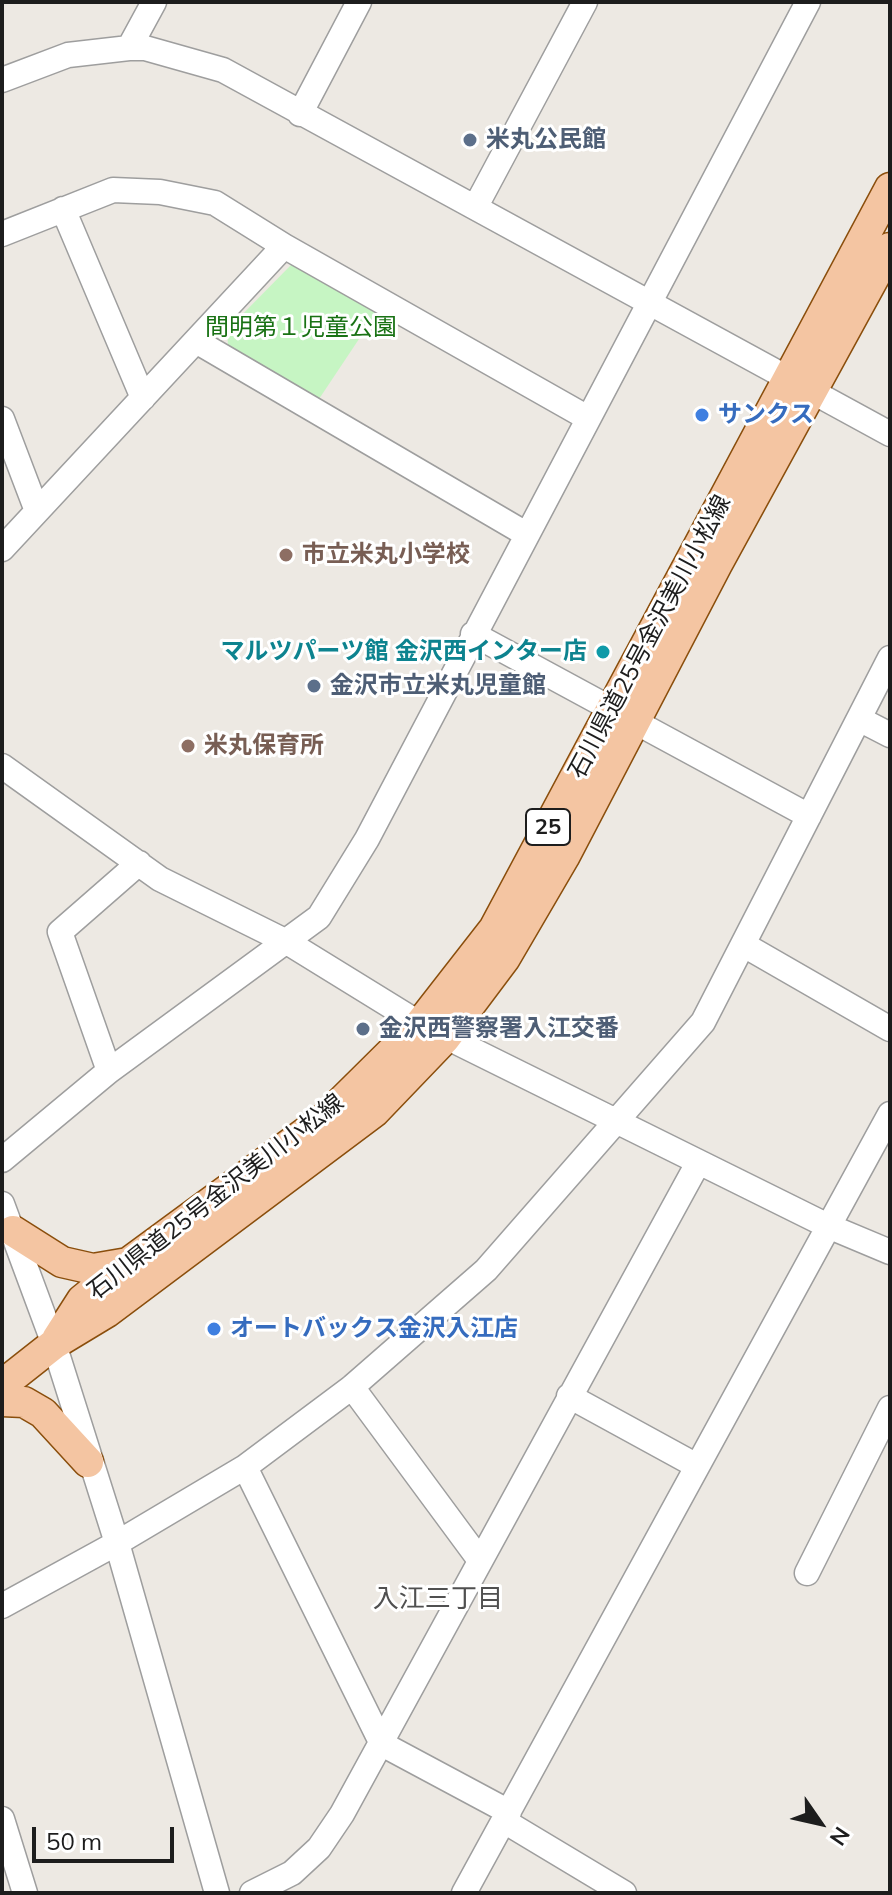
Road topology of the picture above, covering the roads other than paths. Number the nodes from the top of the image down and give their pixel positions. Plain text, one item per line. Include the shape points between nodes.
1 (154, 2) edge
2 (359, 2) edge
3 (585, 2) edge
4 (808, 2) edge
5 (129, 48) junction
6 (2, 80) edge
7 (300, 114) junction
8 (890, 188) edge
9 (476, 206) junction
10 (63, 209) junction
11 (2, 234) edge
12 (284, 246) junction
13 (890, 248) edge
14 (649, 301) junction
15 (196, 341) junction
16 (801, 386) junction
17 (143, 398) junction
18 (586, 417) junction
19 (2, 419) edge
20 (890, 434) edge
21 (37, 511) junction
22 (526, 534) junction
23 (2, 549) edge
24 (473, 634) junction
25 (890, 658) edge
26 (623, 715) junction
27 (859, 719) junction
28 (890, 735) edge
29 (2, 766) edge
30 (809, 816) junction
31 (139, 863) junction
32 (287, 942) junction
33 (744, 945) junction
34 (890, 1029) edge
35 (432, 1031) junction
36 (109, 1071) junction
37 (890, 1114) edge
38 (618, 1120) junction
39 (2, 1160) edge
40 (698, 1163) junction
41 (7, 1217) edge
42 (828, 1226) junction
43 (890, 1252) edge
44 (128, 1263) junction
45 (54, 1344) junction
46 (2, 1385) edge
47 (352, 1387) junction
48 (569, 1396) junction
49 (2, 1401) edge
50 (890, 1408) edge
51 (88, 1462) junction
52 (697, 1466) junction
53 (245, 1467) junction
54 (117, 1543) junction
55 (479, 1559) junction
56 (807, 1573) dead end
57 (2, 1606) edge
58 (382, 1744) junction
59 (506, 1816) junction
60 (2, 1819) edge
61 (25, 1893) edge
62 (217, 1893) edge
63 (252, 1893) edge
64 (464, 1893) edge
65 (624, 1893) edge

1 - 5 street
2 - 7 street
3 - 9 street
4 - 14 street
5 - 6 street via 68,55
5 - 7 street via 223,70
7 - 9 street
8 - 16 main road, 石川県道25号金沢美川小松線 / 25
9 - 14 street
10 - 11 street
10 - 12 street via 113,190 160,192 215,203
10 - 17 street
12 - 15 street
12 - 18 street
13 - 16 main road, 石川県道25号金沢美川小松線 / 25
14 - 16 street
14 - 18 street
15 - 17 street
15 - 22 street
16 - 20 street
16 - 26 main road, 石川県道25号金沢美川小松線 / 25
17 - 21 street
18 - 22 street
19 - 21 street
21 - 23 street
22 - 24 street
24 - 26 street
24 - 32 street via 341,884 319,917
25 - 27 street
26 - 30 street
26 - 35 main road, 石川県道25号金沢美川小松線 / 25 via 505,958
27 - 28 street
27 - 30 street
29 - 31 street
30 - 33 street
31 - 32 street via 160,879
31 - 36 street via 60,932
32 - 35 street
32 - 36 street
33 - 34 street
33 - 38 street via 703,1022
35 - 38 street
35 - 44 main road, 石川県道25号金沢美川小松線 / 25 via 324,1119
35 - 45 main road, 石川県道25号金沢美川小松線 / 25 via 374,1112 107,1312
36 - 39 street
37 - 42 street
38 - 40 street
38 - 47 street via 486,1270
40 - 42 street
40 - 48 street
41 - 44 main road via 62,1262 93,1269
41 - 45 street
42 - 43 street
42 - 52 street
44 - 45 main road, 石川県道25号金沢美川小松線 / 25 via 82,1300
45 - 46 main road, 石川県道25号金沢美川小松線 / 25
45 - 51 street
47 - 53 street
47 - 55 street
48 - 52 street
48 - 55 street
49 - 51 main road via 24,1402 43,1413
50 - 56 street
51 - 54 street
52 - 59 street
53 - 54 street
53 - 58 street
54 - 57 street
54 - 62 street
55 - 58 street
58 - 59 street
58 - 63 street via 319,1848 292,1873
59 - 64 street
59 - 65 street
60 - 61 street

